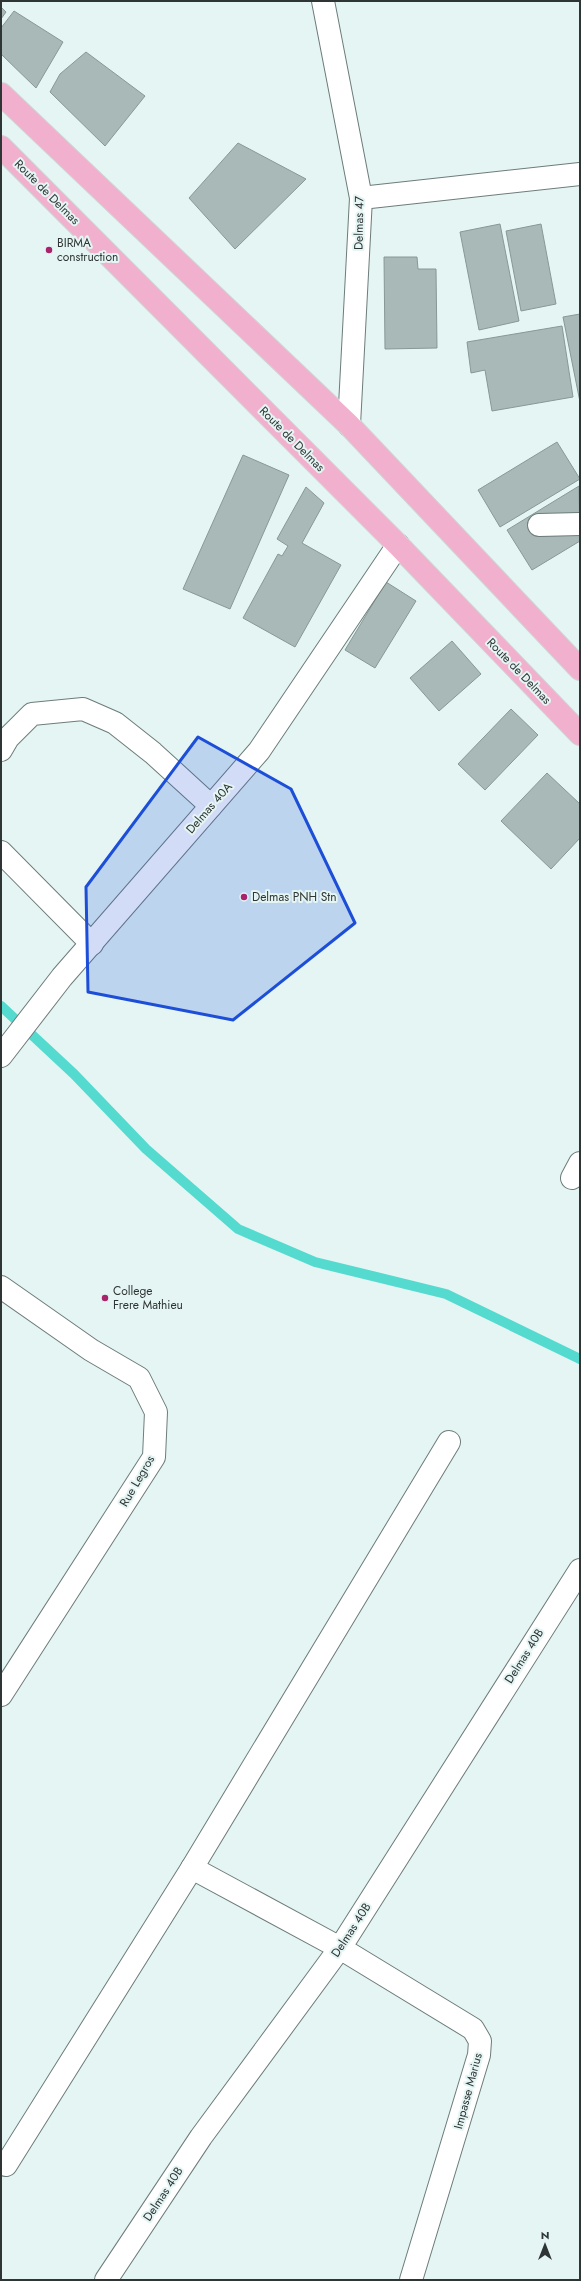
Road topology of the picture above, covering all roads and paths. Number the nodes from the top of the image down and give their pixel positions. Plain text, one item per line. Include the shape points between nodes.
1 (323, 1) edge
2 (1, 94) edge
3 (1, 147) edge
4 (580, 174) edge
5 (361, 198) junction
6 (349, 425) junction
7 (580, 524) edge
8 (539, 525) dead end
9 (398, 545) junction
10 (580, 669) edge
11 (580, 734) edge
12 (1, 750) edge
13 (211, 806) junction
14 (1, 852) edge
15 (92, 944) junction
16 (3, 1054) edge
17 (1, 1287) edge
18 (449, 1442) dead end
19 (580, 1570) edge
20 (1, 1695) edge
21 (192, 1868) junction
22 (340, 1948) junction
23 (6, 2165) dead end
24 (106, 2280) edge
25 (411, 2280) edge

1 - 5 street, Delmas 47
2 - 6 main road
3 - 9 main road, Route de Delmas
4 - 5 street
5 - 6 street, Delmas 47
6 - 10 main road
7 - 8 street
9 - 11 main road, Route de Delmas
9 - 13 street, Delmas 40A via 260,751
12 - 13 street via 8,738 32,714 83,709 115,723
13 - 15 street, Delmas 40A
14 - 15 street
15 - 16 street, Delmas 40A via 62,977
17 - 20 street, Rue Legros via 91,1350 139,1378 156,1412 154,1457
18 - 21 street
19 - 22 street, Delmas 40B
21 - 22 street, Impasse Marius
21 - 23 street
22 - 24 street, Delmas 40B via 201,2137
22 - 25 street, Impasse Marius via 473,2030 480,2041 479,2055

